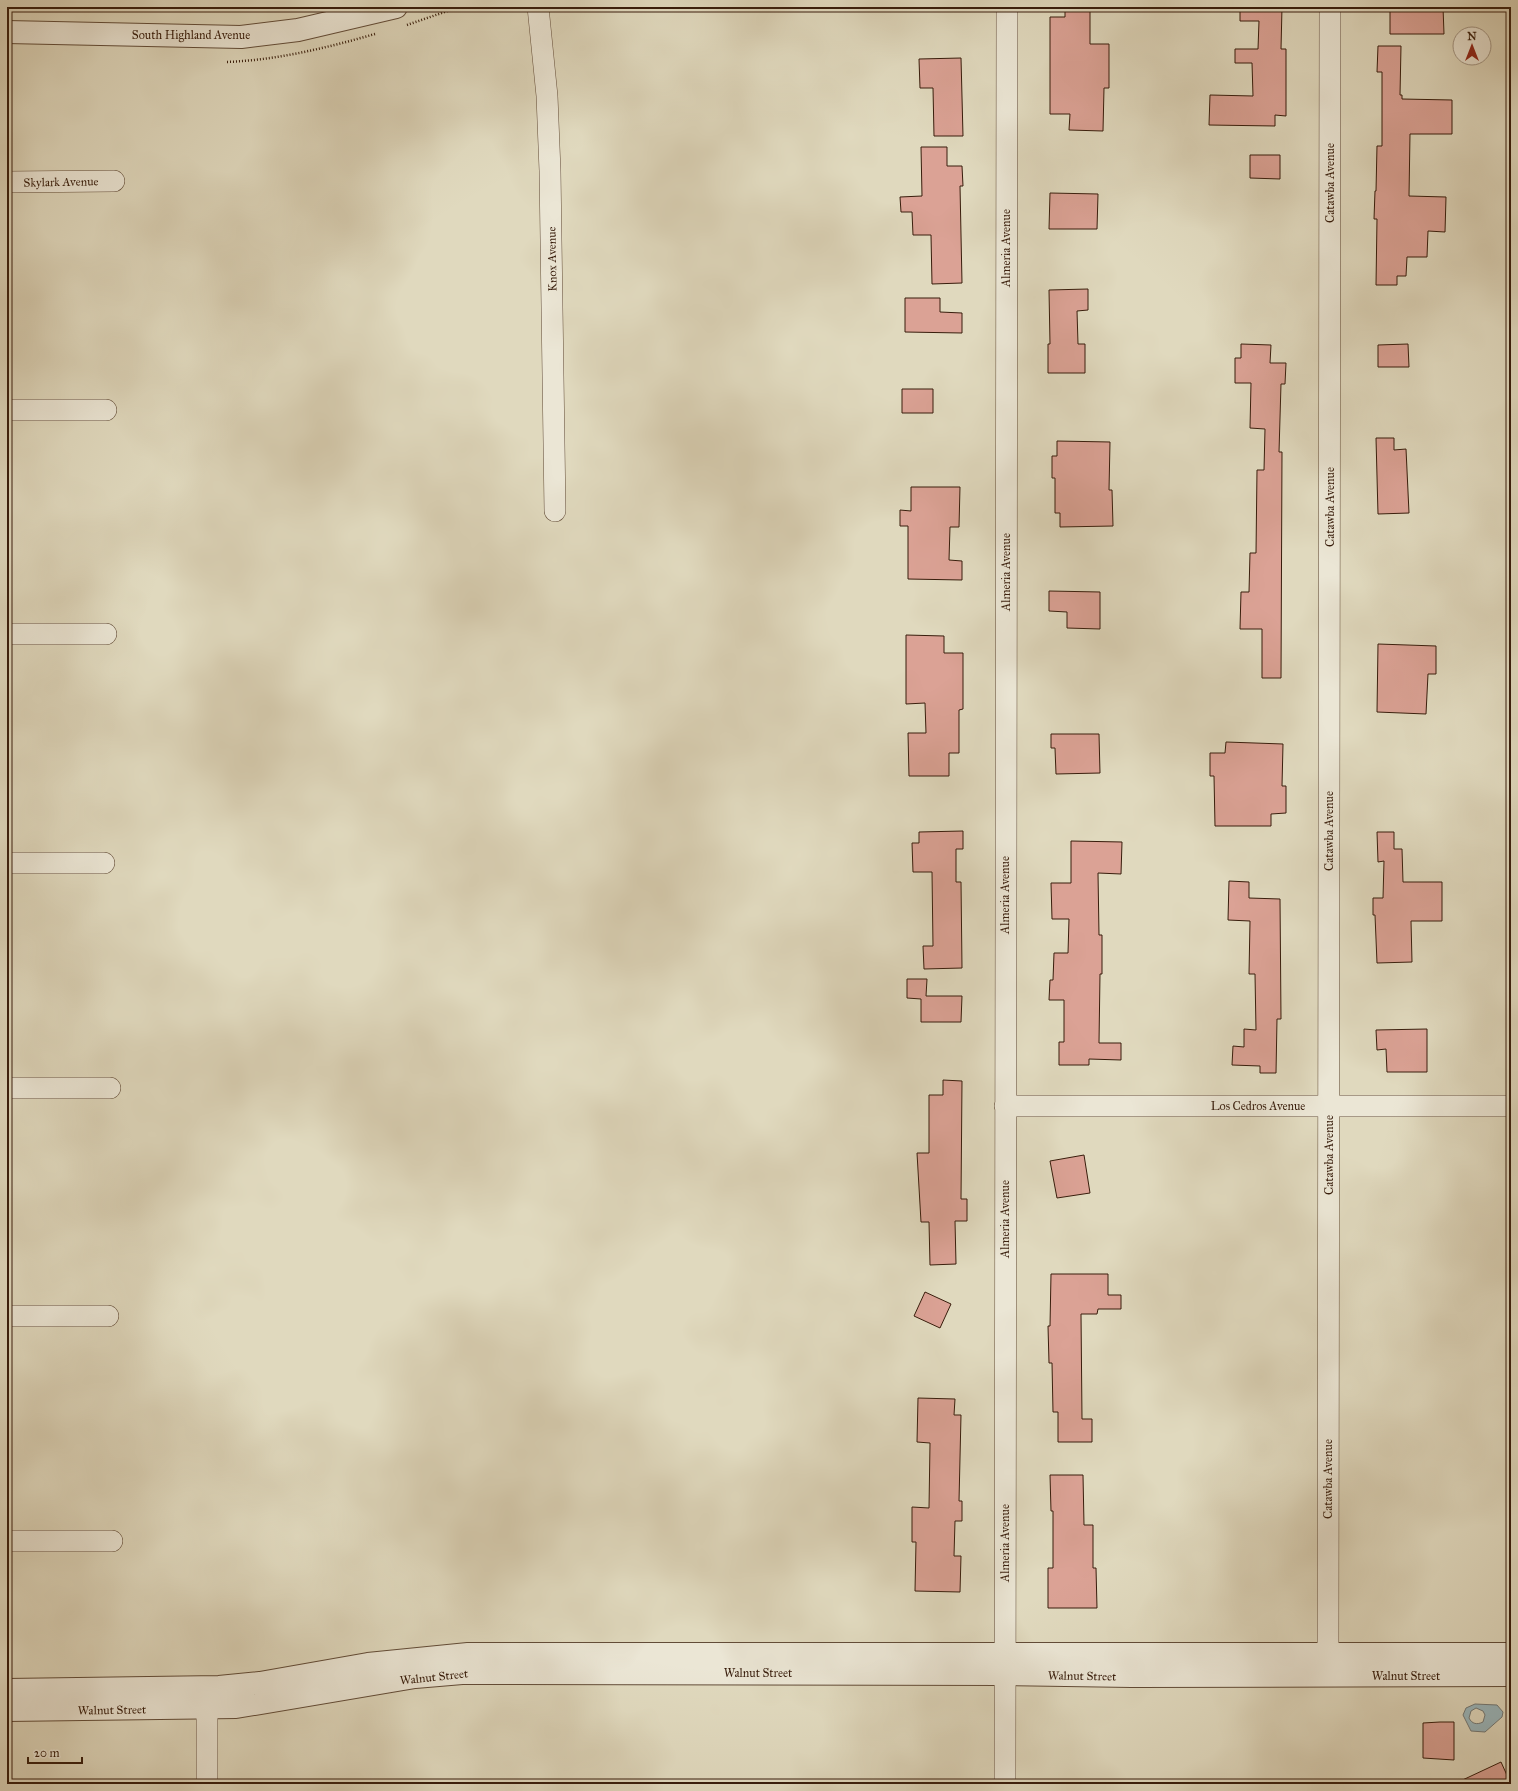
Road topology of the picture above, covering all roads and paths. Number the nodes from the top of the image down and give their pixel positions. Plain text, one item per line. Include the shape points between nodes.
1 (396, 7) edge
2 (538, 7) edge
3 (1007, 7) edge
4 (1330, 7) edge
5 (7, 32) edge
6 (114, 181) dead end
7 (7, 182) edge
8 (7, 410) edge
9 (106, 410) dead end
10 (555, 512) dead end
11 (7, 634) edge
12 (106, 634) dead end
13 (7, 863) edge
14 (104, 863) dead end
15 (7, 1088) edge
16 (110, 1088) dead end
17 (1005, 1106) junction
18 (1329, 1106) junction
19 (1511, 1106) edge
20 (7, 1316) edge
21 (108, 1316) dead end
22 (7, 1541) edge
23 (112, 1541) dead end
24 (1328, 1654) junction
25 (1511, 1654) edge
26 (1005, 1664) junction
27 (1511, 1675) edge
28 (7, 1690) edge
29 (207, 1708) junction
30 (7, 1710) edge
31 (207, 1784) edge
32 (1005, 1784) edge

1 - 5 street, South Highland Avenue via 298,30 241,37
2 - 10 street, Knox Avenue via 547,96 550,171
3 - 17 street, Almeria Avenue
4 - 18 street, Catawba Avenue
6 - 7 street, Skylark Avenue
8 - 9 street
11 - 12 street
13 - 14 street
15 - 16 street
17 - 18 street, Los Cedros Avenue
17 - 26 street, Almeria Avenue
18 - 19 street, Los Cedros Avenue
18 - 24 street, Catawba Avenue
20 - 21 street
22 - 23 street
24 - 25 street, Walnut Street
24 - 26 street, Walnut Street
26 - 27 street, Walnut Street via 1132,1676
26 - 28 street, Walnut Street via 468,1654 368,1664 260,1683 219,1687
26 - 29 street, Walnut Street via 462,1673 415,1677 264,1704
26 - 32 street, Almeria Avenue
29 - 30 street, Walnut Street
29 - 31 street

